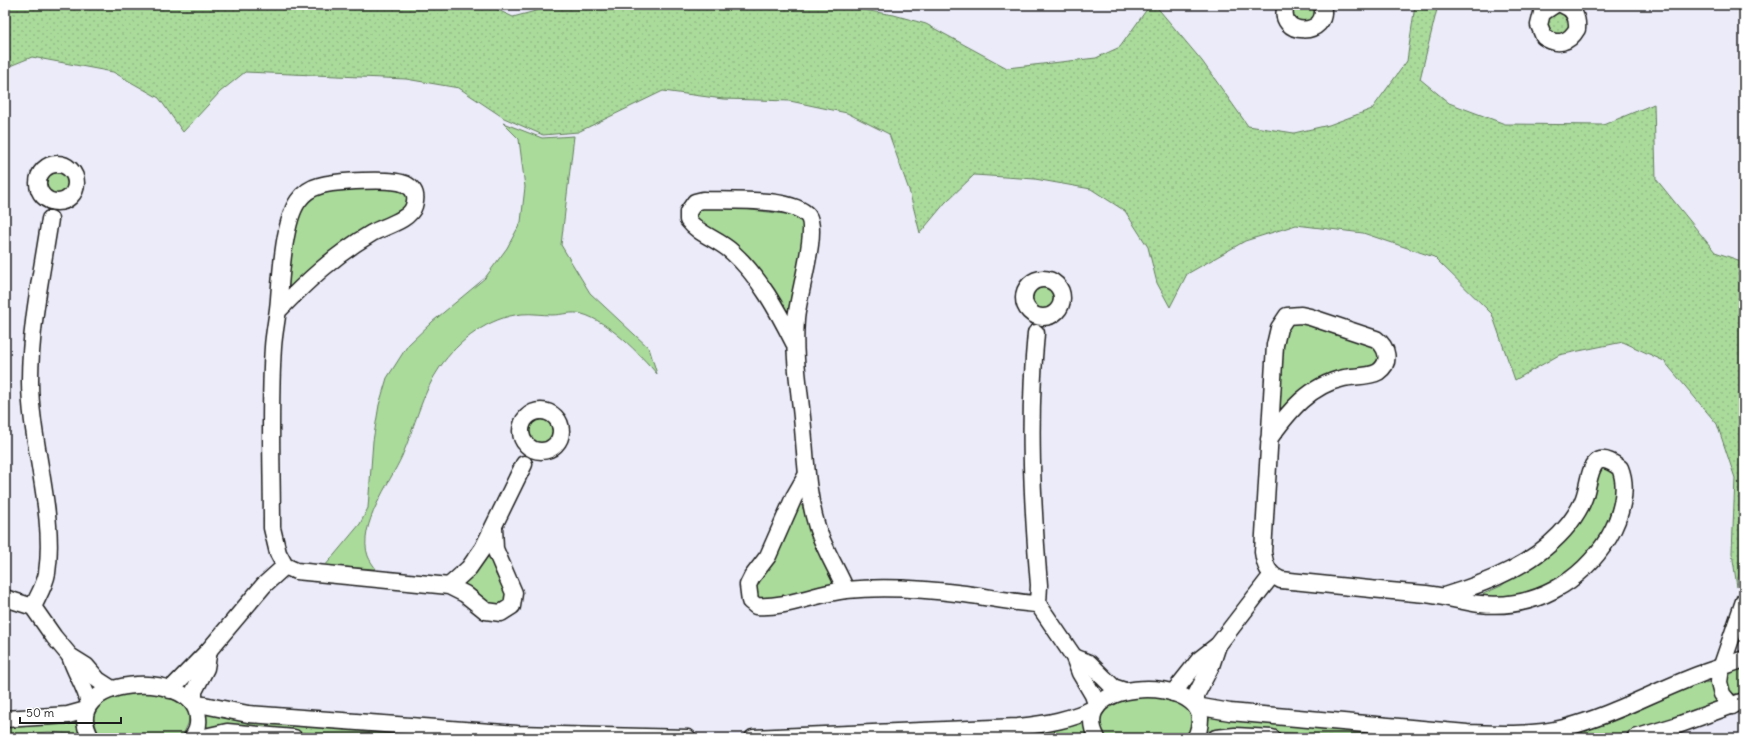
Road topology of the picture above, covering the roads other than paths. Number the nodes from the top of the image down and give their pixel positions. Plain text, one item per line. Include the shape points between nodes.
1 (1286, 5) edge
2 (1322, 5) edge
3 (1553, 5) edge
4 (1569, 7) edge
5 (44, 197) junction
6 (64, 201) junction
7 (50, 219) junction
8 (278, 311) junction
9 (1029, 312) junction
10 (1050, 316) junction
11 (1036, 334) junction
12 (794, 343) junction
13 (1269, 439) junction
14 (524, 441) junction
15 (542, 451) junction
16 (524, 464) junction
17 (806, 476) junction
18 (494, 528) junction
19 (285, 566) junction
20 (1272, 576) junction
21 (449, 586) junction
22 (846, 590) junction
23 (1444, 596) junction
24 (5, 598) edge
25 (1744, 600) edge
26 (1038, 604) junction
27 (33, 607) junction
28 (1218, 645) junction
29 (209, 650) junction
30 (70, 656) junction
31 (1074, 657) junction
32 (1744, 659) edge
33 (1721, 668) junction
34 (112, 689) junction
35 (170, 690) junction
36 (1125, 691) junction
37 (1173, 693) junction
38 (194, 703) junction
39 (1738, 703) edge
40 (1196, 706) junction
41 (88, 707) junction
42 (1096, 707) junction
43 (5, 719) edge
44 (91, 738) edge
45 (192, 738) edge
46 (200, 738) edge
47 (294, 738) edge
48 (688, 738) edge
49 (753, 738) edge
50 (1097, 738) edge
51 (1195, 738) edge
52 (1216, 738) edge
53 (1272, 738) edge
54 (1635, 738) edge

1 - 2 street via 1287,20 1297,29 1303,30 1320,21
3 - 4 street via 1542,13 1539,25 1544,37 1556,43 1569,40 1576,29 1577,23
5 - 6 street via 53,202
5 - 6 street via 38,186 40,173 51,164 64,165 74,173 76,186 70,198
5 - 7 street
6 - 7 street
7 - 27 street via 30,359 30,409 45,506 48,553 46,574
8 - 8 street via 341,252 410,213 416,201 416,194 411,188 394,182 338,182 317,186 303,195 292,212 282,262
8 - 19 street via 273,345 272,528 278,553
9 - 10 street via 1039,317
9 - 10 street via 1025,307 1024,294 1030,282 1043,278 1055,283 1062,294 1059,307
9 - 11 street
10 - 11 street
11 - 26 street via 1033,365 1032,466
12 - 12 street via 796,308 812,236 809,217 803,211 784,203 703,200 695,202 688,212 688,220 699,231 729,248 740,258 754,275
12 - 17 street
13 - 13 street via 1293,407 1315,389 1343,378 1377,372 1387,358 1383,344 1376,339 1310,316 1287,316 1279,328 1275,345
13 - 20 street via 1263,552 1265,566
14 - 15 street via 532,449
14 - 15 street via 521,428 527,416 540,411 552,415 560,426 558,440 549,449
14 - 16 street
15 - 16 street
16 - 18 street
17 - 22 street via 818,527
17 - 22 street via 768,556 748,585 750,601 756,606 772,606
18 - 21 street via 469,568
18 - 21 street via 495,549 514,593 512,606 501,613 492,613
19 - 21 street via 296,571 316,574
19 - 29 street via 264,585
20 - 23 street via 1281,580
20 - 28 street
22 - 26 street via 922,589 1012,603
23 - 23 street via 1478,604 1502,606 1521,604 1558,590 1589,564 1612,531 1623,498 1624,482 1620,468 1608,461 1594,465 1590,471 1585,498 1578,512 1559,536 1542,551 1494,578
24 - 27 street
25 - 33 street
26 - 31 street
27 - 30 street
28 - 37 street via 1200,659
28 - 40 street via 1211,666 1196,695
29 - 35 street
29 - 38 street via 206,668 194,691
30 - 34 street via 86,666 98,680
30 - 41 street via 88,695
31 - 36 street via 1089,663 1113,687
31 - 42 street via 1080,674 1093,695
32 - 33 street
33 - 39 street via 1719,682 1722,694
33 - 40 street via 1625,707 1564,728 1533,733 1467,733 1230,712
34 - 35 street via 152,686
34 - 41 street via 102,693
35 - 38 street via 182,693
36 - 37 street via 1156,690
36 - 42 street via 1108,697
37 - 40 street via 1184,696
38 - 45 street via 198,712 198,724
38 - 48 street via 248,714 352,723 517,734
39 - 54 street
40 - 51 street via 1200,714 1200,726
41 - 43 street via 68,715
41 - 44 street via 85,721
42 - 49 street via 1080,716 1048,724 1018,727
42 - 50 street via 1092,723
46 - 47 street via 227,732
52 - 53 street

